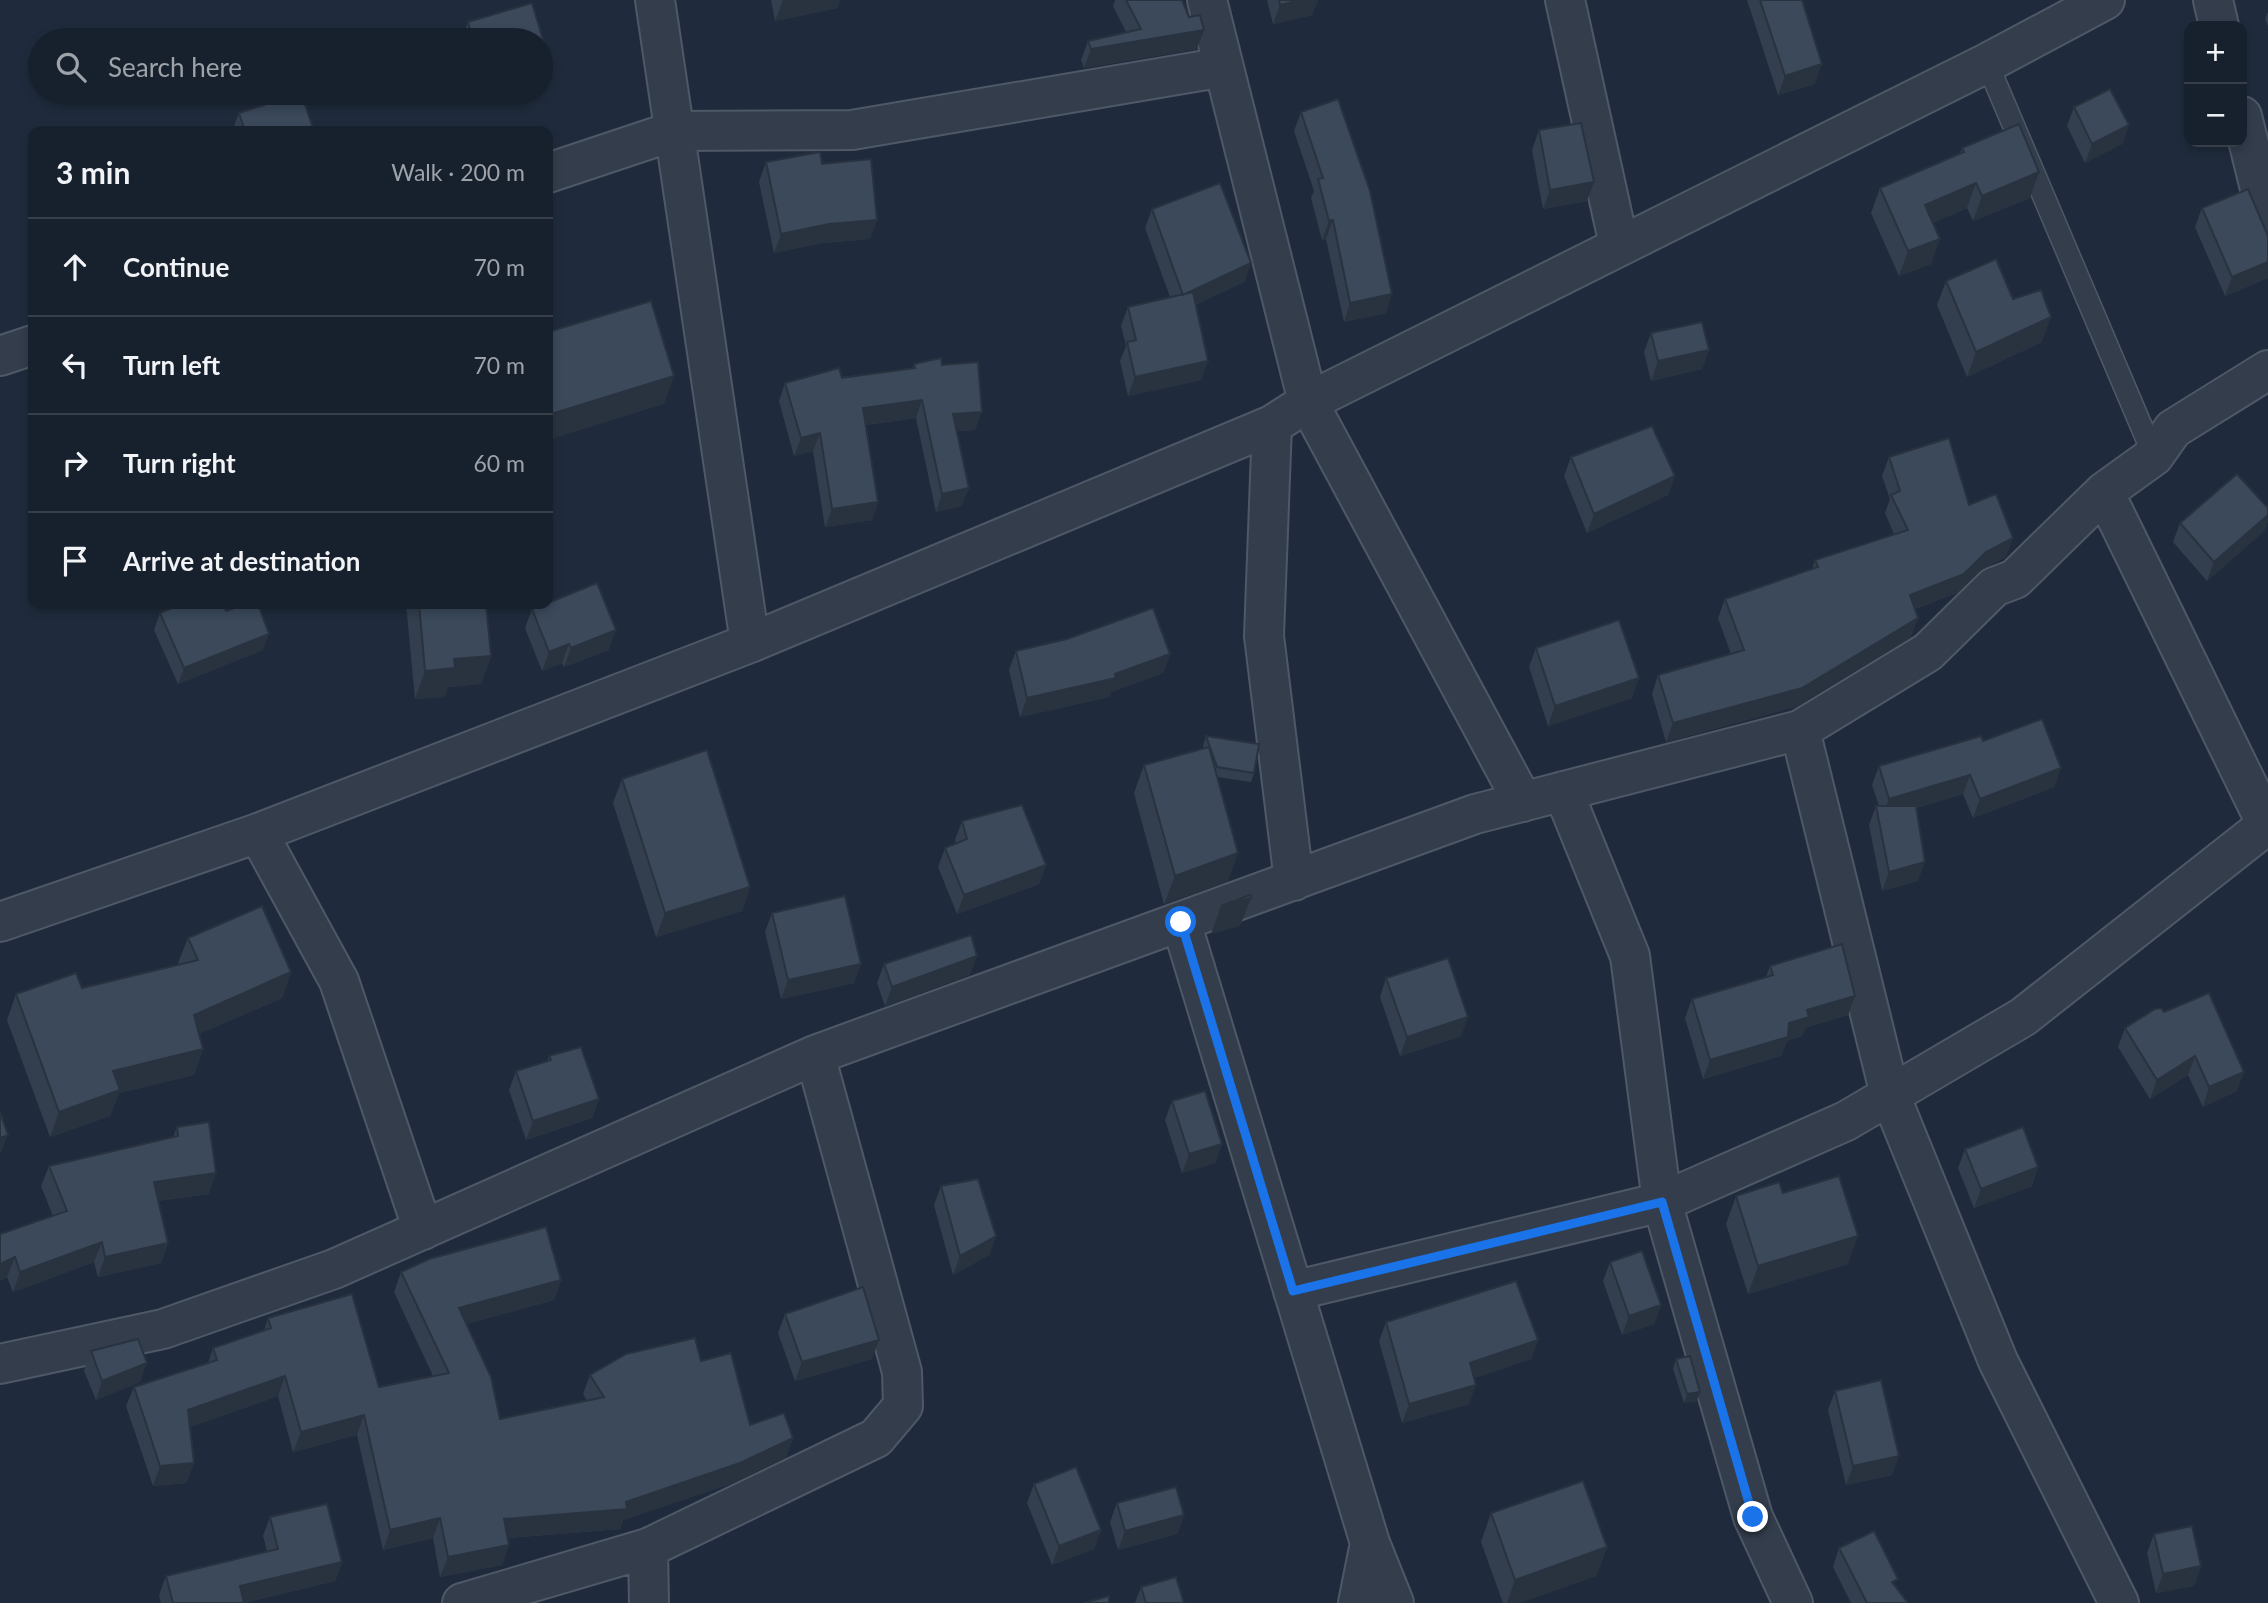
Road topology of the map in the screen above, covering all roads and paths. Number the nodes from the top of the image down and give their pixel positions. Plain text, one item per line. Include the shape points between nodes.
1 (655, 0) edge
2 (1207, 0) edge
3 (1565, 0) edge
4 (2105, 0) edge
5 (2213, 0) edge
6 (2035, 16) edge
7 (2219, 21) edge
8 (1987, 63) junction
9 (1224, 67) junction
10 (674, 131) junction
11 (2247, 136) edge
12 (553, 171) edge
13 (2268, 221) edge
14 (1619, 245) junction
15 (28, 347) edge
16 (0, 356) edge
17 (2268, 370) edge
18 (1308, 402) junction
19 (1272, 425) junction
20 (2154, 456) junction
21 (2105, 492) junction
22 (750, 643) junction
23 (1800, 730) junction
24 (1563, 791) junction
25 (1524, 802) junction
26 (2268, 825) edge
27 (258, 833) junction
28 (1294, 881) junction
29 (0, 922) edge
30 (1181, 922) junction
31 (815, 1055) junction
32 (1890, 1095) junction
33 (1662, 1202) junction
34 (423, 1230) junction
35 (1293, 1291) junction
36 (0, 1364) edge
37 (1370, 1543) junction
38 (648, 1548) junction
39 (461, 1603) edge
40 (649, 1603) edge
41 (1358, 1603) edge
42 (1394, 1603) edge
43 (1793, 1603) edge
44 (2119, 1603) edge

1 - 10 street
2 - 9 street
3 - 14 street
4 - 6 street
5 - 7 street
6 - 8 street
8 - 14 street
8 - 20 lane
9 - 10 street via 852,130
9 - 18 street
10 - 12 street
10 - 22 street
11 - 13 street
14 - 18 street
15 - 16 street
17 - 20 street via 2174,429
18 - 19 street
18 - 25 street
19 - 22 street
19 - 28 street via 1264,636
20 - 21 street
21 - 23 street via 2015,579 1994,587 1928,652
21 - 26 street
22 - 27 street
23 - 24 street
23 - 32 street
24 - 25 street
24 - 33 street via 1630,956
25 - 28 street via 1475,814
26 - 32 street via 2023,1017
27 - 29 street
27 - 34 street via 339,981
28 - 30 street
30 - 31 street
30 - 35 street
31 - 34 street
31 - 38 street via 902,1372 904,1406 876,1438
32 - 33 street via 1846,1121
32 - 44 street via 1998,1361
33 - 35 street
33 - 43 street via 1753,1517
34 - 36 street via 334,1269 163,1329
35 - 37 street
37 - 41 street
37 - 42 street
38 - 39 street
38 - 40 street

